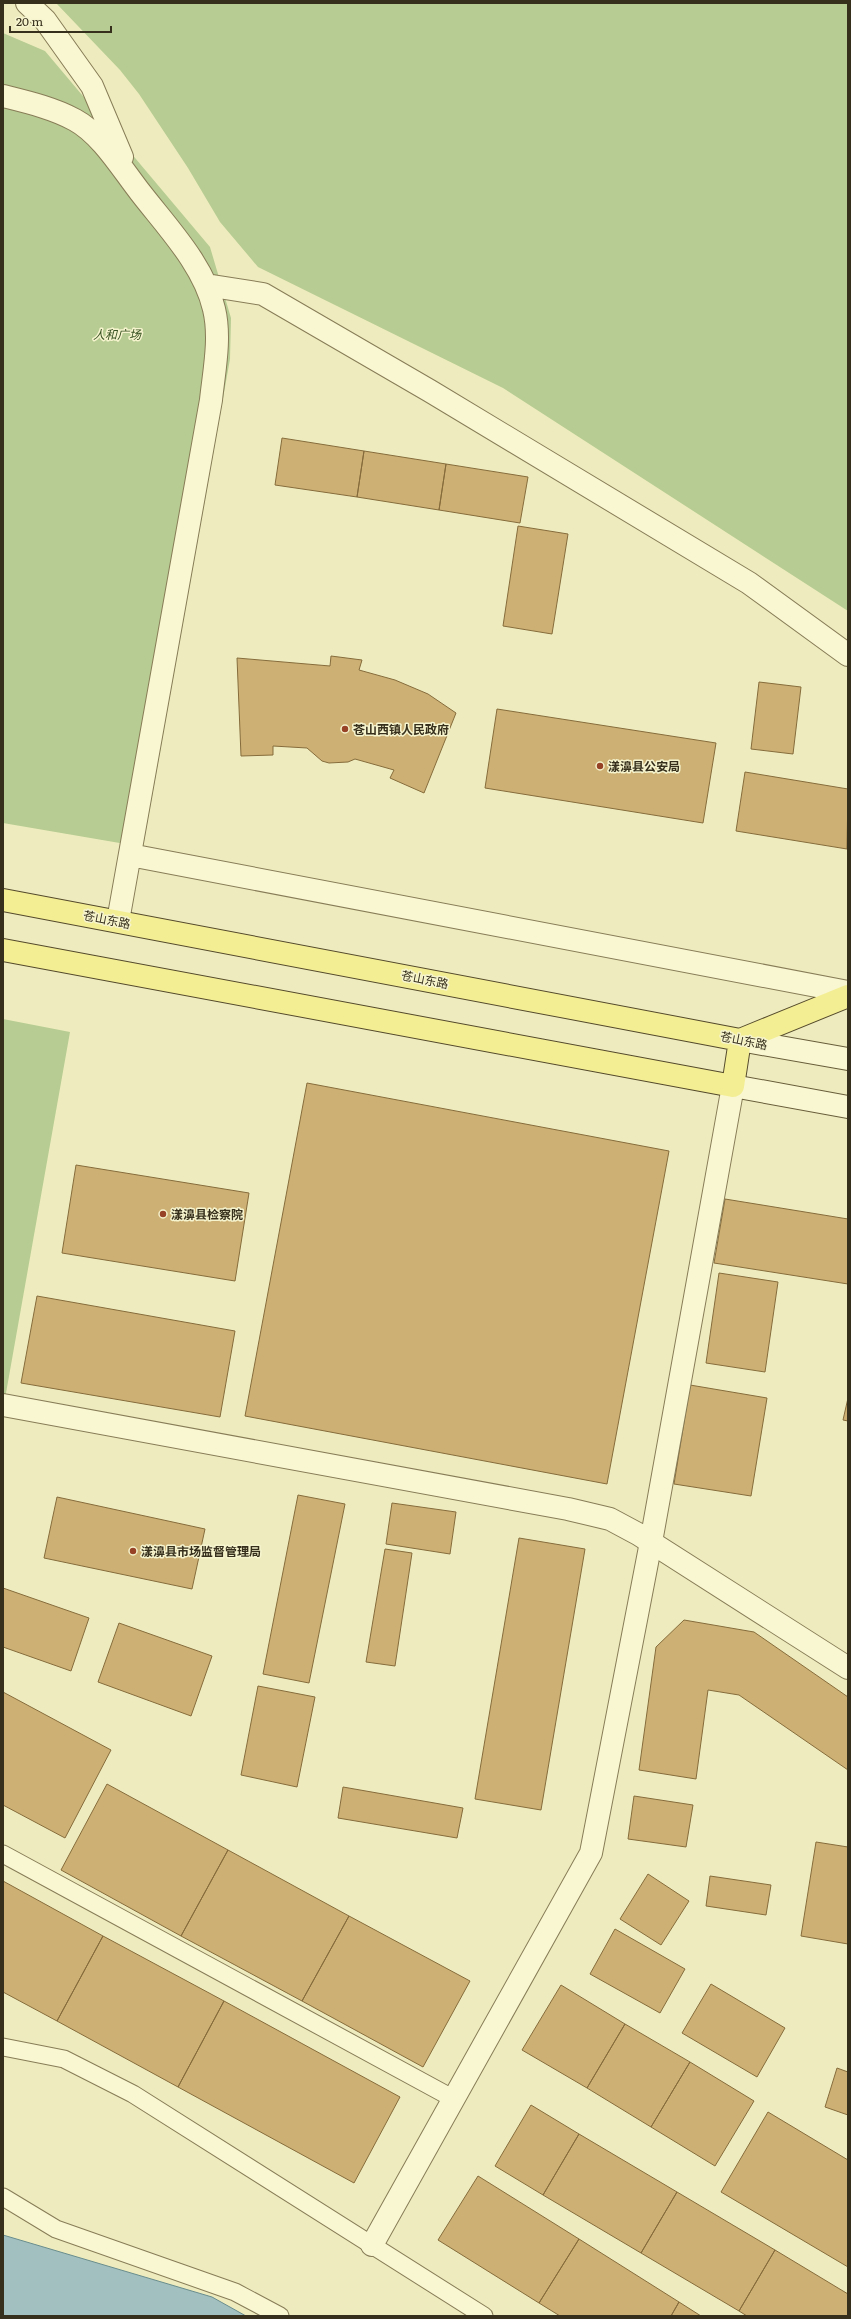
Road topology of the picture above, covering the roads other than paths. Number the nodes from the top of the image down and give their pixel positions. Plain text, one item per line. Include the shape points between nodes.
1 (27, 3) edge
2 (3, 96) edge
3 (134, 184) junction
4 (206, 286) junction
5 (848, 655) edge
6 (130, 855) junction
7 (3, 900) edge
8 (118, 921) junction
9 (3, 950) edge
10 (848, 992) edge
11 (848, 996) edge
12 (740, 1040) junction
13 (848, 1059) edge
14 (732, 1086) junction
15 (848, 1107) edge
16 (3, 1405) edge
17 (651, 1542) junction
18 (848, 1668) edge
19 (3, 1854) edge
20 (3, 2046) edge
21 (454, 2099) junction
22 (3, 2198) edge
23 (372, 2245) junction
24 (280, 2316) edge
25 (484, 2316) edge

1 - 3 street via 45,20 92,86
2 - 3 street via 36,104 76,120 106,147
3 - 4 street via 186,252
4 - 5 street via 263,294 749,583
4 - 6 street via 214,310 216,348 211,400
6 - 8 street
6 - 10 street
7 - 8 main road, 苍山东路
8 - 12 main road, 苍山东路
9 - 14 main road
11 - 12 main road
12 - 13 street, 苍山东路
12 - 14 main road
14 - 15 street
14 - 17 street
16 - 17 street via 568,1509 610,1519
17 - 18 street
17 - 21 street via 591,1853
19 - 21 lane
20 - 23 lane via 64,2059 133,2094
21 - 23 street
22 - 24 lane via 56,2229 235,2292
23 - 25 lane

